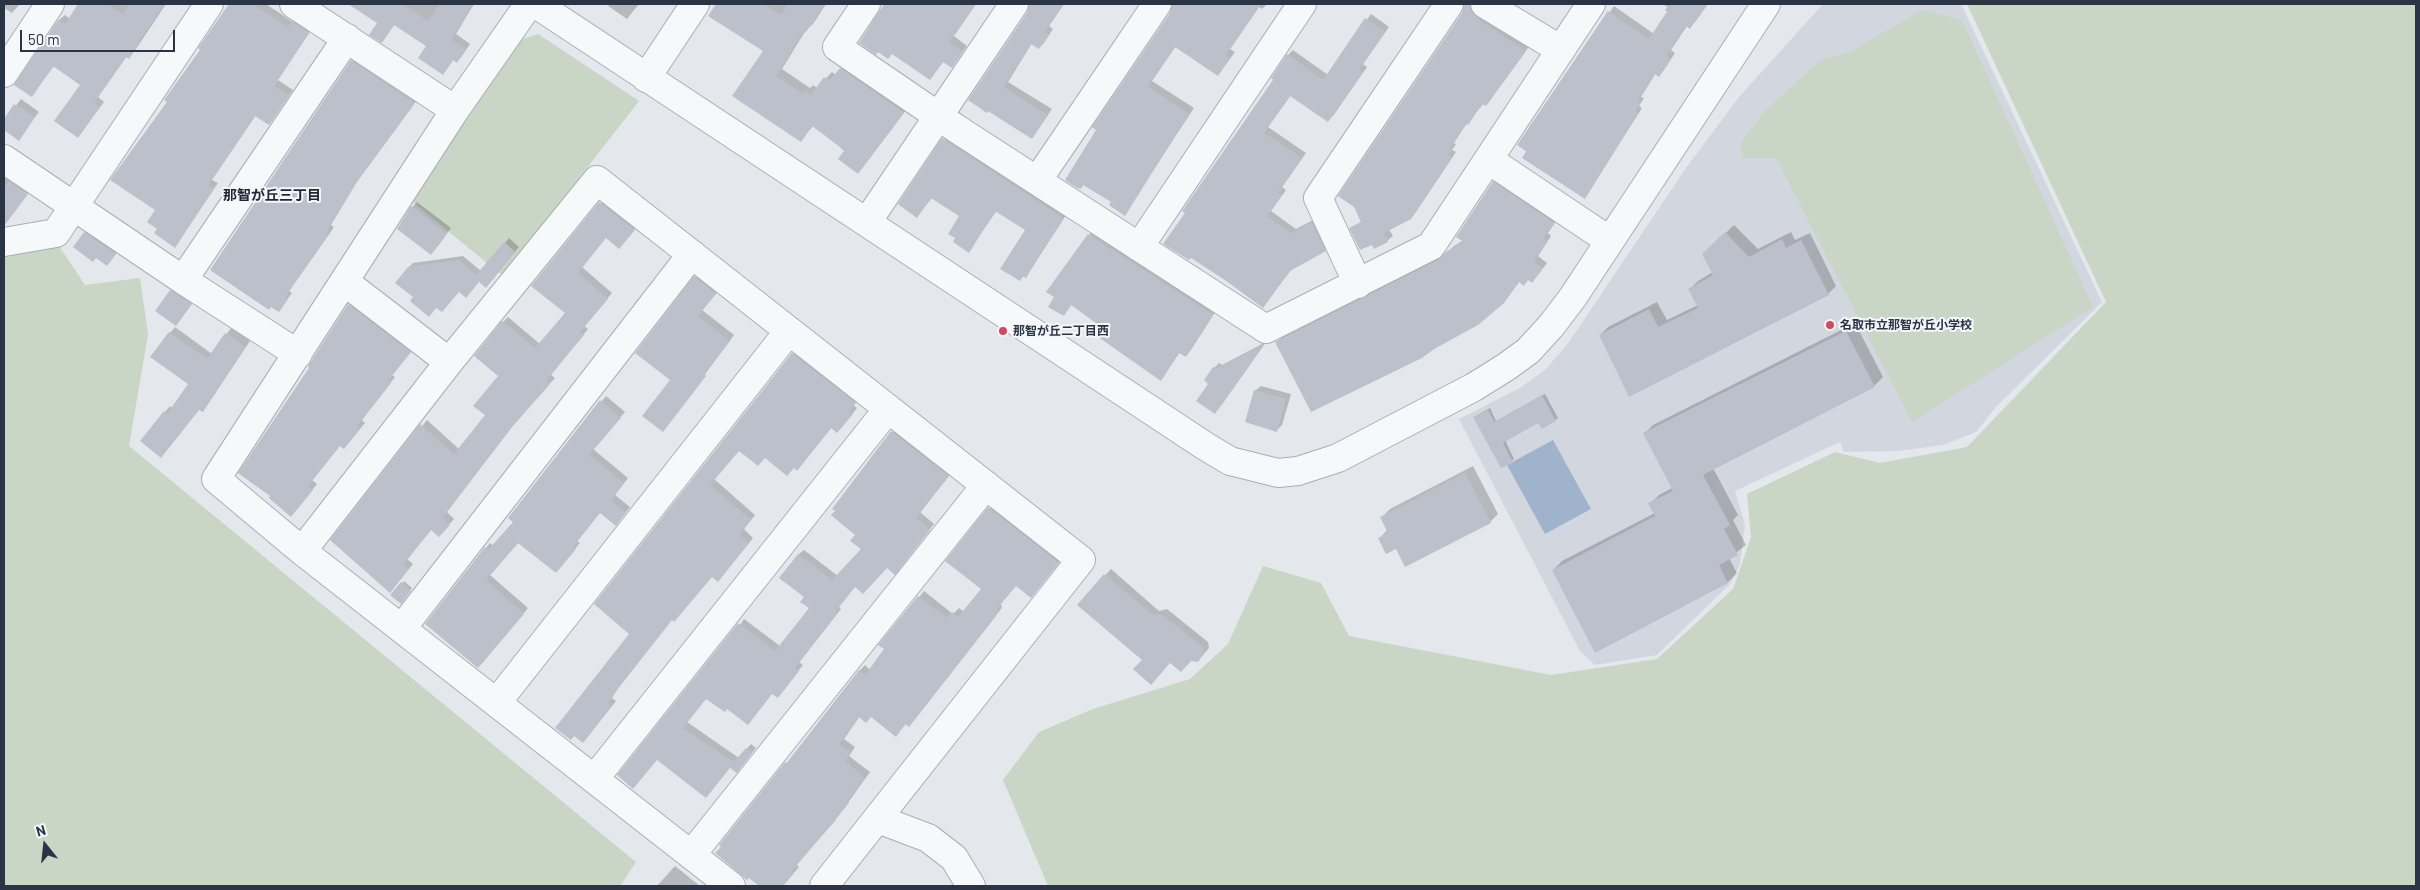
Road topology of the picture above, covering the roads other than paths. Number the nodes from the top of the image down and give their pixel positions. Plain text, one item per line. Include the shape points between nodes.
1 (50, 4) edge
2 (209, 4) edge
3 (294, 4) edge
4 (529, 4) edge
5 (536, 4) edge
6 (695, 4) edge
7 (866, 4) edge
8 (1014, 4) edge
9 (1157, 4) edge
10 (1302, 4) edge
11 (1449, 4) edge
12 (1485, 4) edge
13 (1591, 4) edge
14 (1766, 4) edge
15 (347, 38) junction
16 (1561, 50) junction
17 (4, 73) edge
18 (646, 78) junction
19 (455, 110) junction
20 (940, 117) junction
21 (4, 159) edge
22 (1490, 160) junction
23 (1037, 181) junction
24 (74, 206) junction
25 (867, 222) junction
26 (1610, 241) junction
27 (4, 242) edge
28 (1139, 247) junction
29 (692, 254) junction
30 (183, 280) junction
31 (345, 282) junction
32 (1358, 284) junction
33 (789, 331) junction
34 (298, 354) junction
35 (449, 362) junction
36 (888, 409) junction
37 (986, 485) junction
38 (302, 550) junction
39 (402, 628) junction
40 (497, 702) junction
41 (595, 778) junction
42 (878, 819) junction
43 (692, 855) junction
44 (731, 886) edge
45 (824, 886) edge
46 (971, 886) edge

1 - 17 street
2 - 24 street
3 - 15 street
4 - 19 street
5 - 18 street
6 - 18 street
7 - 20 street via 837,47
8 - 20 street
9 - 23 street
10 - 28 street
11 - 32 street via 1318,198
12 - 16 street
13 - 16 street
14 - 26 street
15 - 19 street
15 - 30 street
16 - 22 street
18 - 25 street
19 - 31 street
20 - 23 street
20 - 25 street
21 - 24 street
22 - 26 street
22 - 32 street via 1431,246
23 - 28 street
24 - 27 street via 56,233
24 - 30 street
25 - 26 street via 1230,462 1278,473 1298,471 1338,458 1506,368 1528,351 1551,326
28 - 32 street via 1266,329
29 - 33 street
29 - 35 street via 597,180
29 - 39 street
30 - 34 street
31 - 34 street
31 - 35 street
33 - 36 street
33 - 40 street
34 - 38 street via 216,479
35 - 38 street
36 - 37 street
36 - 41 street
37 - 42 street via 1081,560
37 - 43 street
38 - 39 street
39 - 40 street
40 - 41 street
41 - 43 street
42 - 45 street
42 - 46 street via 928,838 954,858
43 - 44 street

